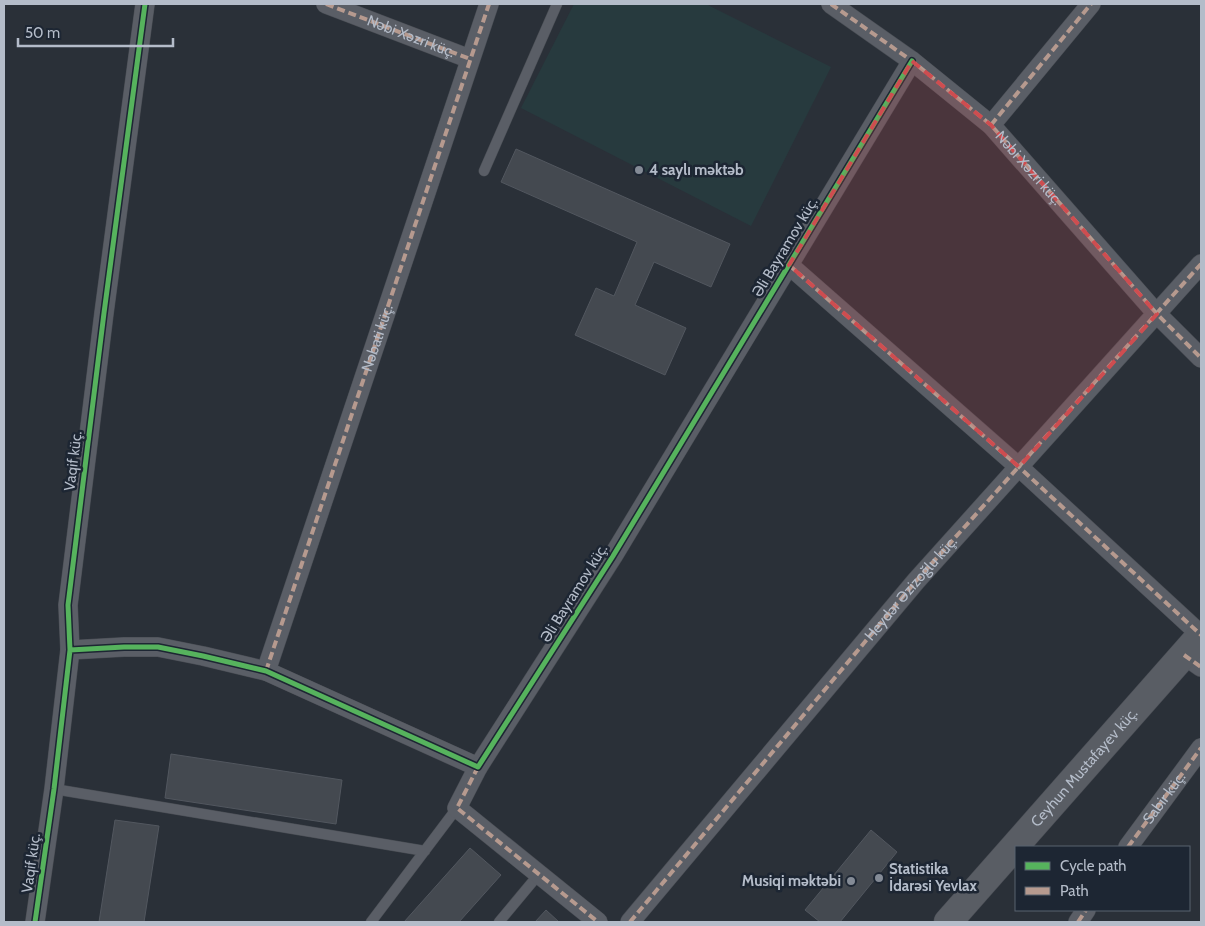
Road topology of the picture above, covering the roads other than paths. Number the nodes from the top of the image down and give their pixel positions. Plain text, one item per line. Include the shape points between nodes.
1 (145, 4) edge
2 (326, 4) edge
3 (488, 4) edge
4 (557, 4) edge
5 (831, 4) edge
6 (1090, 4) edge
7 (470, 59) junction
8 (912, 61) junction
9 (991, 125) junction
10 (484, 171) dead end
11 (1201, 264) edge
12 (789, 265) junction
13 (1158, 314) junction
14 (1201, 358) edge
15 (1019, 467) junction
16 (1201, 635) edge
17 (70, 650) junction
18 (1192, 661) edge
19 (266, 671) junction
20 (1201, 748) edge
21 (478, 767) junction
22 (54, 789) junction
23 (457, 808) junction
24 (1019, 846) edge
25 (1129, 846) edge
26 (1015, 850) edge
27 (425, 851) junction
28 (539, 874) junction
29 (1085, 911) edge
30 (35, 922) edge
31 (371, 922) edge
32 (499, 922) edge
33 (598, 922) edge
34 (630, 922) edge
35 (948, 922) edge
36 (1078, 922) edge

1 - 17 street, Vaqif küç. via 68,605
2 - 7 street, Nəbi Xəzri küç.
3 - 7 street, Nəbati küç.
4 - 10 lane
5 - 8 street, Nəbi Xəzri küç.
6 - 9 street
7 - 19 street, Nəbati küç.
8 - 9 street, Nəbi Xəzri küç.
8 - 12 street, Əli Bayramov küç.
9 - 13 street, Nəbi Xəzri küç.
11 - 13 street, Heydər Əzizoğlu küç.
12 - 15 street
12 - 21 street, Əli Bayramov küç. via 613,556
13 - 14 street, Nəbi Xəzri küç.
13 - 15 street, Heydər Əzizoğlu küç.
15 - 16 street
15 - 34 street, Heydər Əzizoğlu küç. via 916,581
16 - 18 main road, Ceyhun Mustafayev küç.
17 - 19 street via 158,647
17 - 22 street, Vaqif küç.
18 - 24 main road, Ceyhun Mustafayev küç.
19 - 21 street
20 - 25 street, Sabir küç.
21 - 23 street, Əli Bayramov küç.
22 - 27 lane
22 - 30 street, Vaqif küç.
23 - 27 lane
23 - 28 street
26 - 35 main road, Ceyhun Mustafayev küç.
27 - 31 lane
28 - 32 lane
28 - 33 street
29 - 36 street

